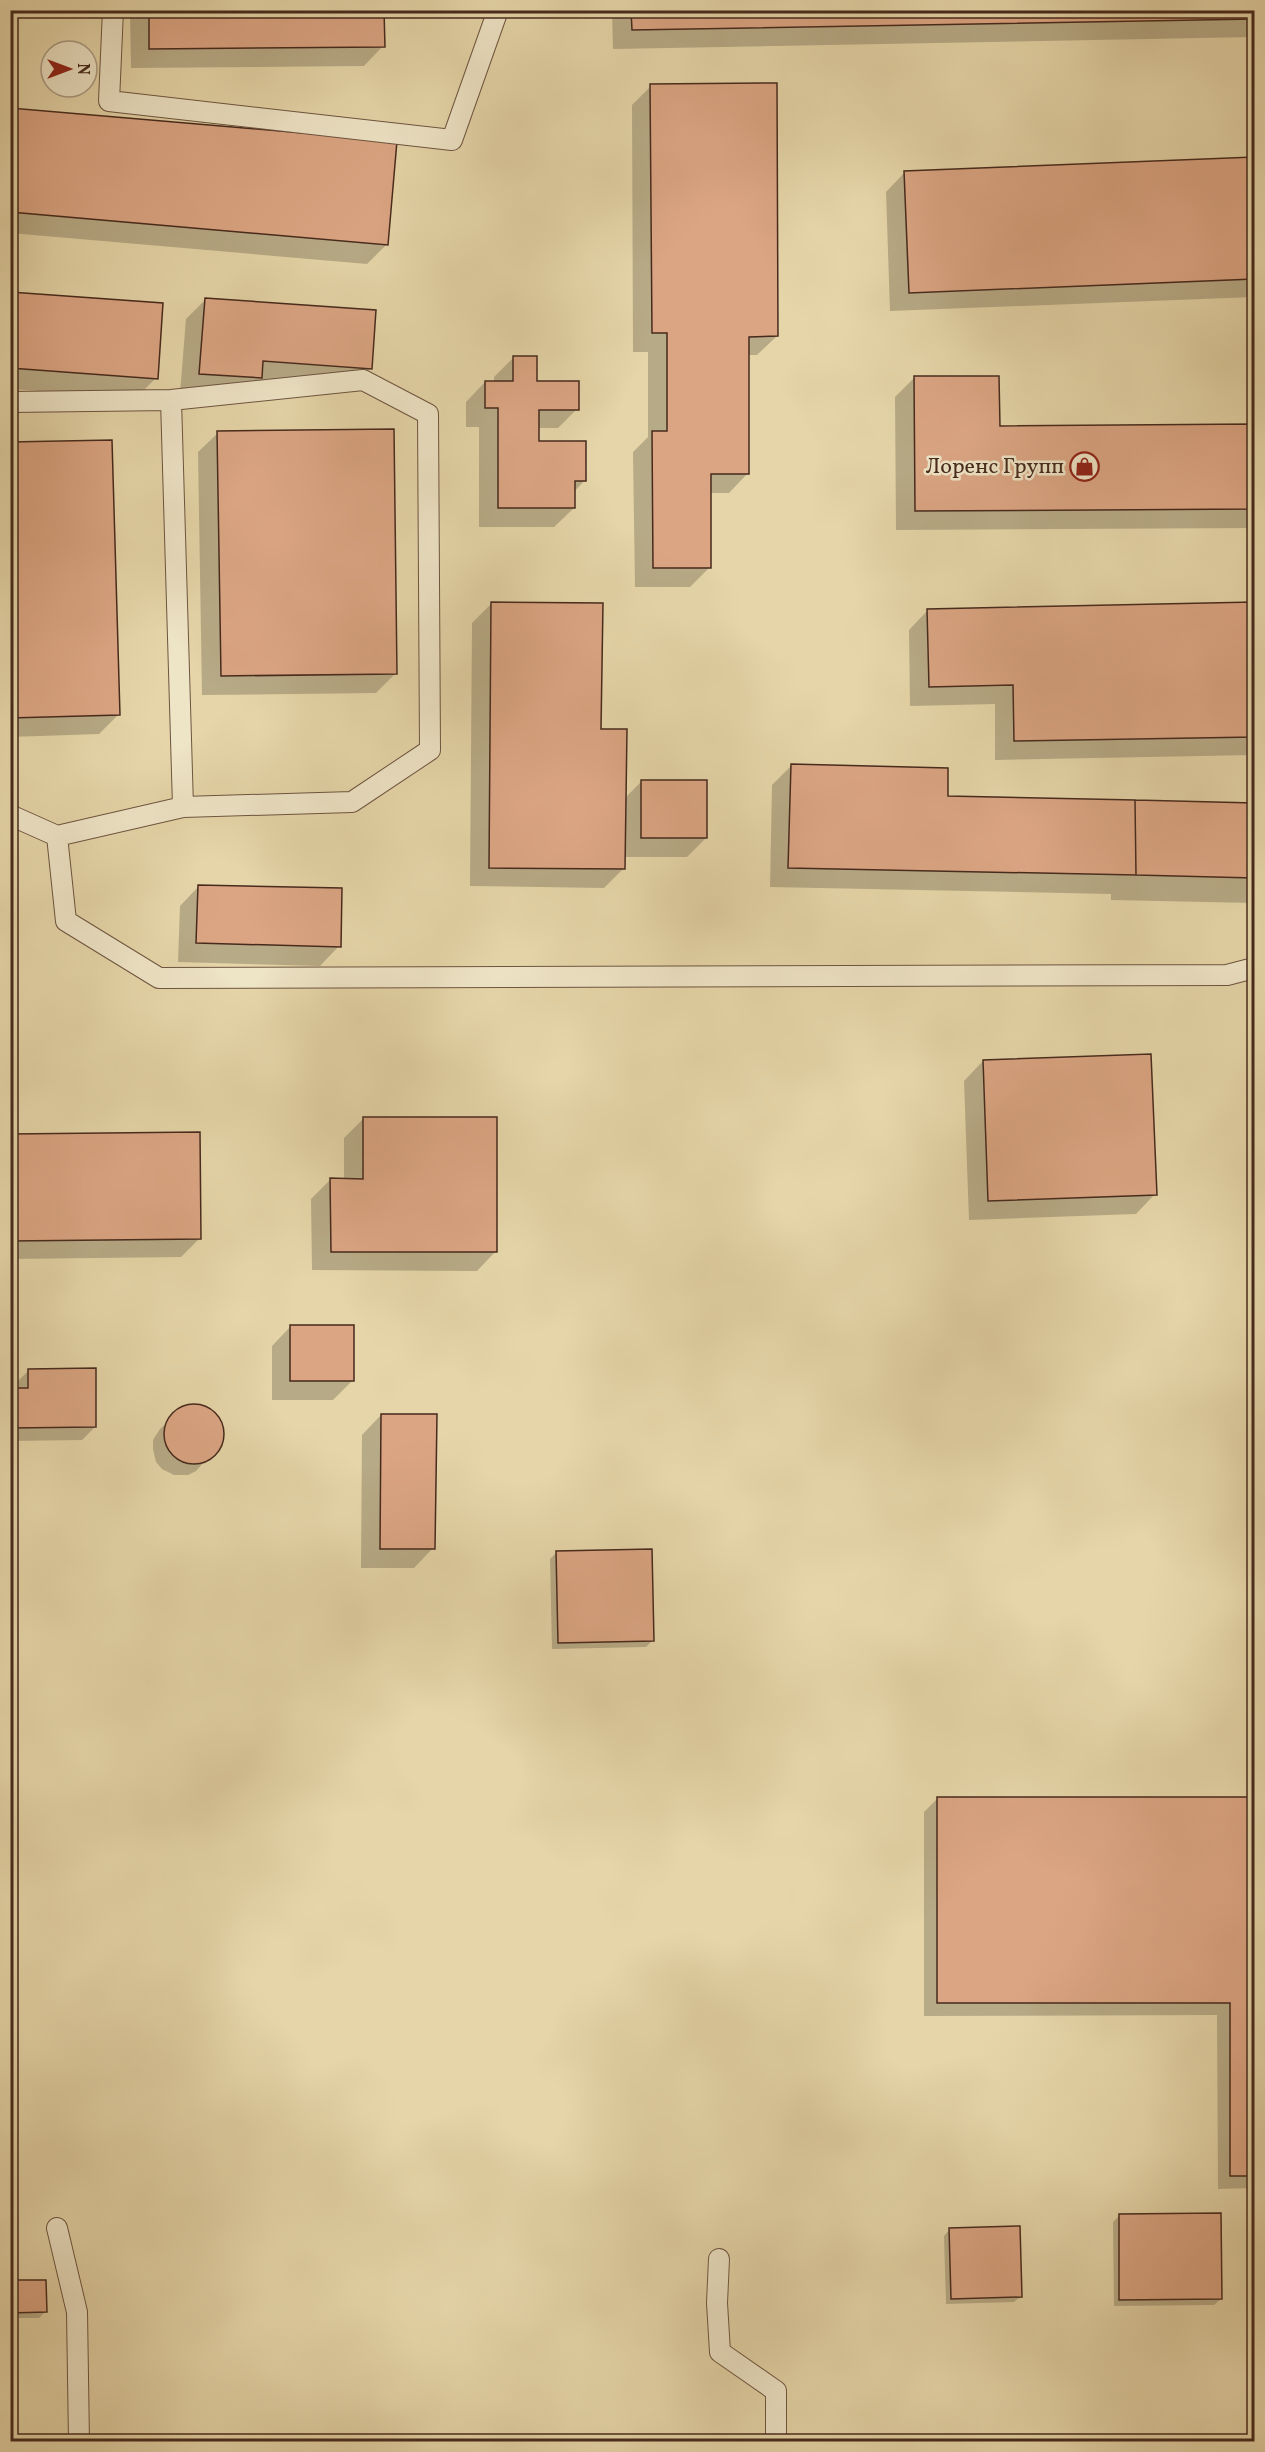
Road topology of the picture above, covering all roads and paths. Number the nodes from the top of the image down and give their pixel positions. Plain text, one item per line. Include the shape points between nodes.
1 (112, 10) edge
2 (498, 10) edge
3 (171, 400) junction
4 (10, 402) edge
5 (183, 807) junction
6 (10, 814) edge
7 (57, 836) junction
8 (1254, 968) edge
9 (57, 2228) dead end
10 (719, 2259) dead end
11 (79, 2442) edge
12 (776, 2442) edge

1 - 2 lane via 109,101 452,140
3 - 4 lane
3 - 5 lane
3 - 5 lane via 363,380 428,414 430,750 352,802
5 - 7 lane
6 - 7 lane
7 - 8 lane via 66,921 159,978 1227,975
9 - 11 lane via 77,2312
10 - 12 lane via 720,2352 776,2391

